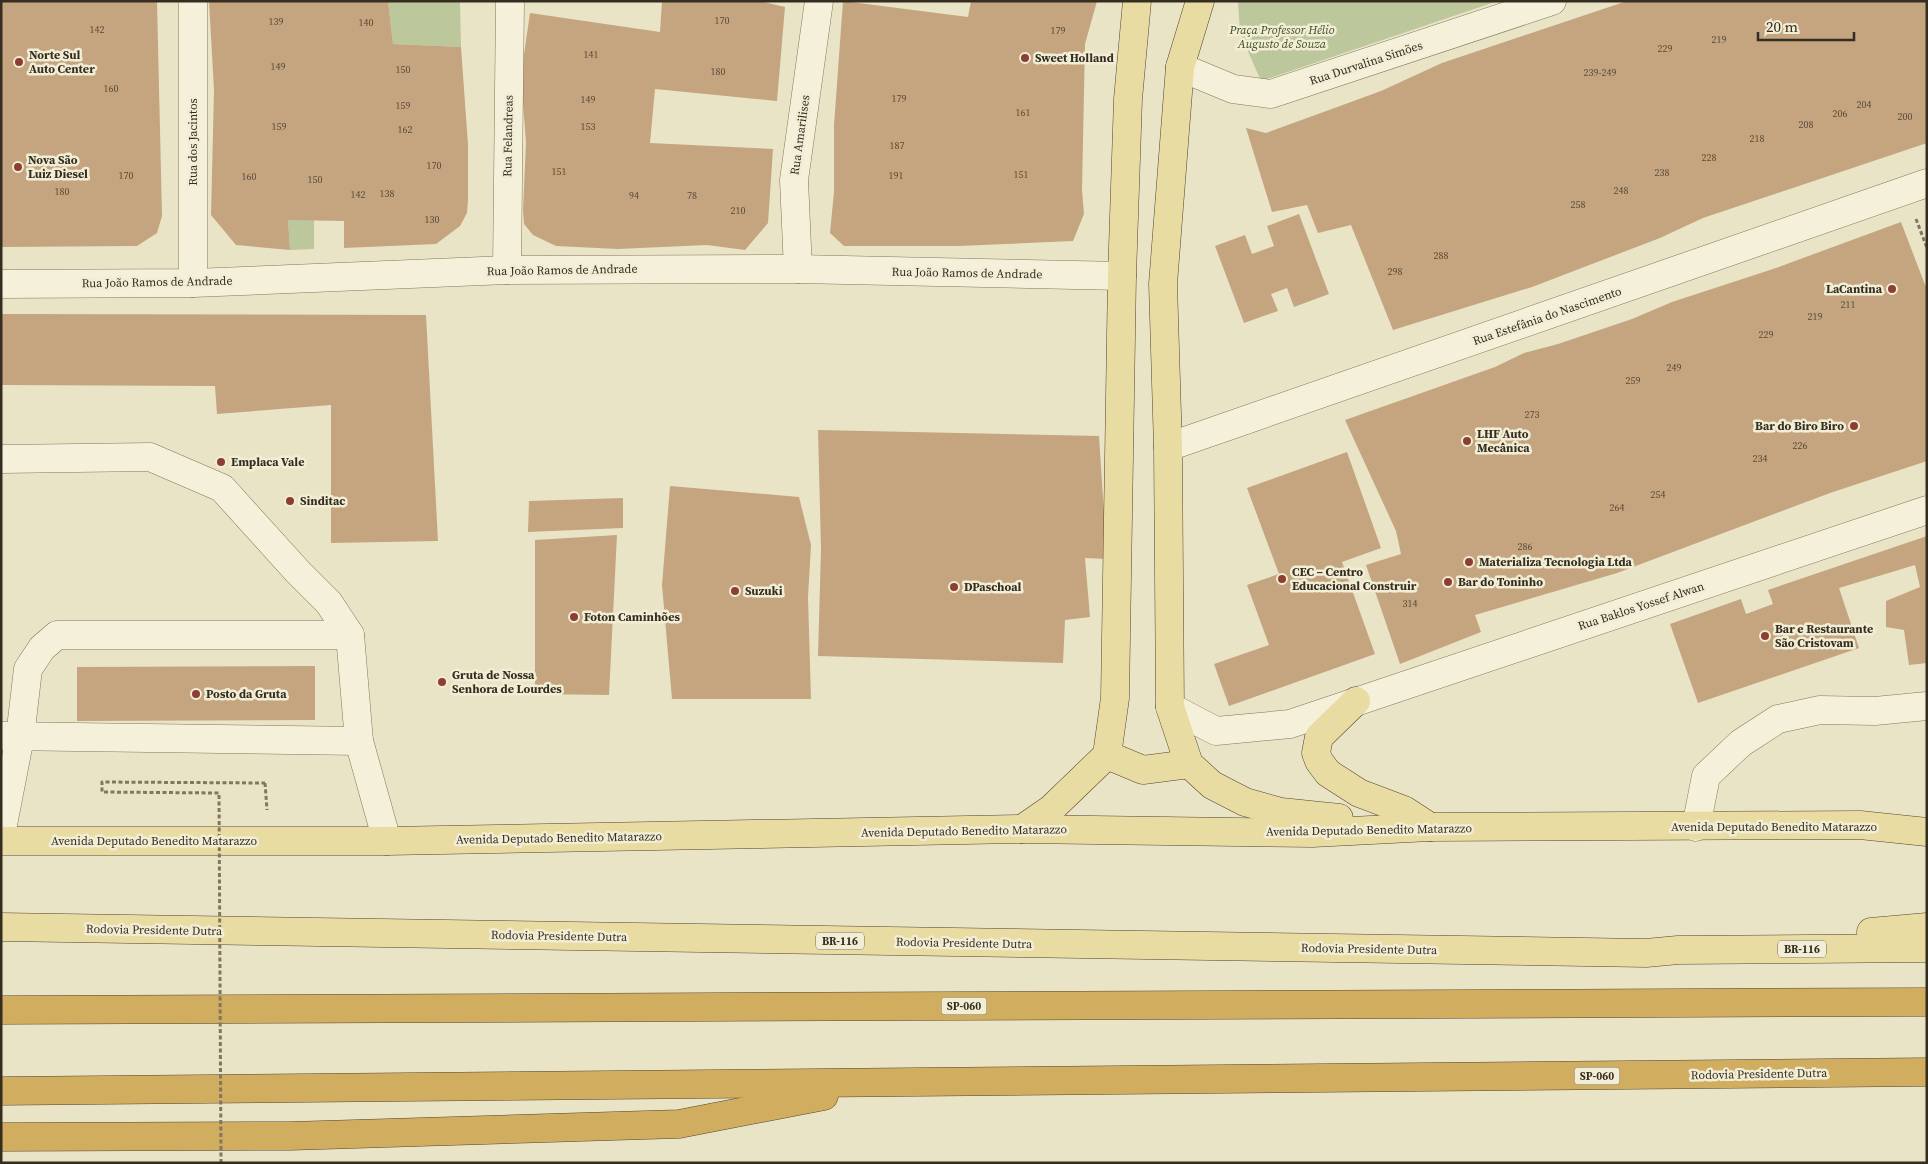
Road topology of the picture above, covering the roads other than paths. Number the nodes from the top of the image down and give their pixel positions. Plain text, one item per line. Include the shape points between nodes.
1 (193, 1) edge
2 (510, 1) edge
3 (819, 1) edge
4 (1137, 1) edge
5 (1200, 1) edge
6 (1552, 1) edge
7 (1180, 67) junction
8 (1927, 183) edge
9 (798, 269) junction
10 (507, 270) junction
11 (1122, 276) junction
12 (193, 283) junction
13 (1, 284) edge
14 (1168, 448) junction
15 (1, 459) edge
16 (1927, 510) edge
17 (350, 635) junction
18 (1356, 701) junction
19 (1927, 706) edge
20 (1170, 707) junction
21 (10, 736) edge
22 (359, 741) junction
23 (1107, 755) junction
24 (1189, 764) junction
25 (1927, 823) edge
26 (1860, 825) junction
27 (1430, 827) junction
28 (1696, 827) junction
29 (1022, 829) junction
30 (1927, 832) edge
31 (1, 835) edge
32 (1, 840) edge
33 (387, 842) junction
34 (1, 927) edge
35 (1927, 927) edge
36 (1927, 948) edge
37 (1678, 950) junction
38 (1927, 1002) edge
39 (1, 1010) edge
40 (1927, 1072) edge
41 (893, 1083) junction
42 (1, 1091) edge
43 (1, 1137) edge

1 - 12 street, Rua dos Jacintos
2 - 10 street, Rua Felandreas
3 - 9 street, Rua Amarilises via 794,180
4 - 11 main road via 1128,99
5 - 7 main road
6 - 7 street, Rua Durvalina Simões via 1271,94 1233,89
7 - 14 main road via 1163,284
8 - 14 street, Rua Estefânia do Nascimento
9 - 10 street, Rua João Ramos de Andrade
9 - 11 street, Rua João Ramos de Andrade
10 - 12 street, Rua João Ramos de Andrade
11 - 23 main road via 1115,698
12 - 13 street, Rua João Ramos de Andrade
14 - 20 main road
15 - 17 street via 150,457 222,488 329,603
16 - 18 street, Rua Baklos Yossef Alwan
17 - 21 street via 57,635 42,648 28,669
17 - 22 street
18 - 20 street, Rua Baklos Yossef Alwan via 1290,724 1216,731
18 - 27 main road via 1319,737 1316,753 1319,761 1343,784 1404,810
19 - 28 street via 1875,711 1820,710 1778,719 1741,743 1706,776
20 - 24 main road
21 - 22 street
21 - 31 street
22 - 33 street
23 - 24 main road via 1143,770
23 - 29 main road via 1051,809
24 - 27 main road via 1212,785 1245,802 1272,809
25 - 26 main road
26 - 28 main road, Avenida Deputado Benedito Matarazzo
26 - 30 main road, Avenida Deputado Benedito Matarazzo
27 - 28 main road, Avenida Deputado Benedito Matarazzo
27 - 29 main road, Avenida Deputado Benedito Matarazzo via 1312,833
29 - 33 main road, Avenida Deputado Benedito Matarazzo
32 - 33 main road, Avenida Deputado Benedito Matarazzo
34 - 37 main road, Rodovia Presidente Dutra / BR-116 via 1646,953
35 - 37 main road
36 - 37 main road, Rodovia Presidente Dutra / BR-116
38 - 39 highway, SP-060
40 - 41 highway, Rodovia Presidente Dutra / SP-060
41 - 42 highway, Rodovia Presidente Dutra / SP-060
41 - 43 highway via 678,1124 290,1136

